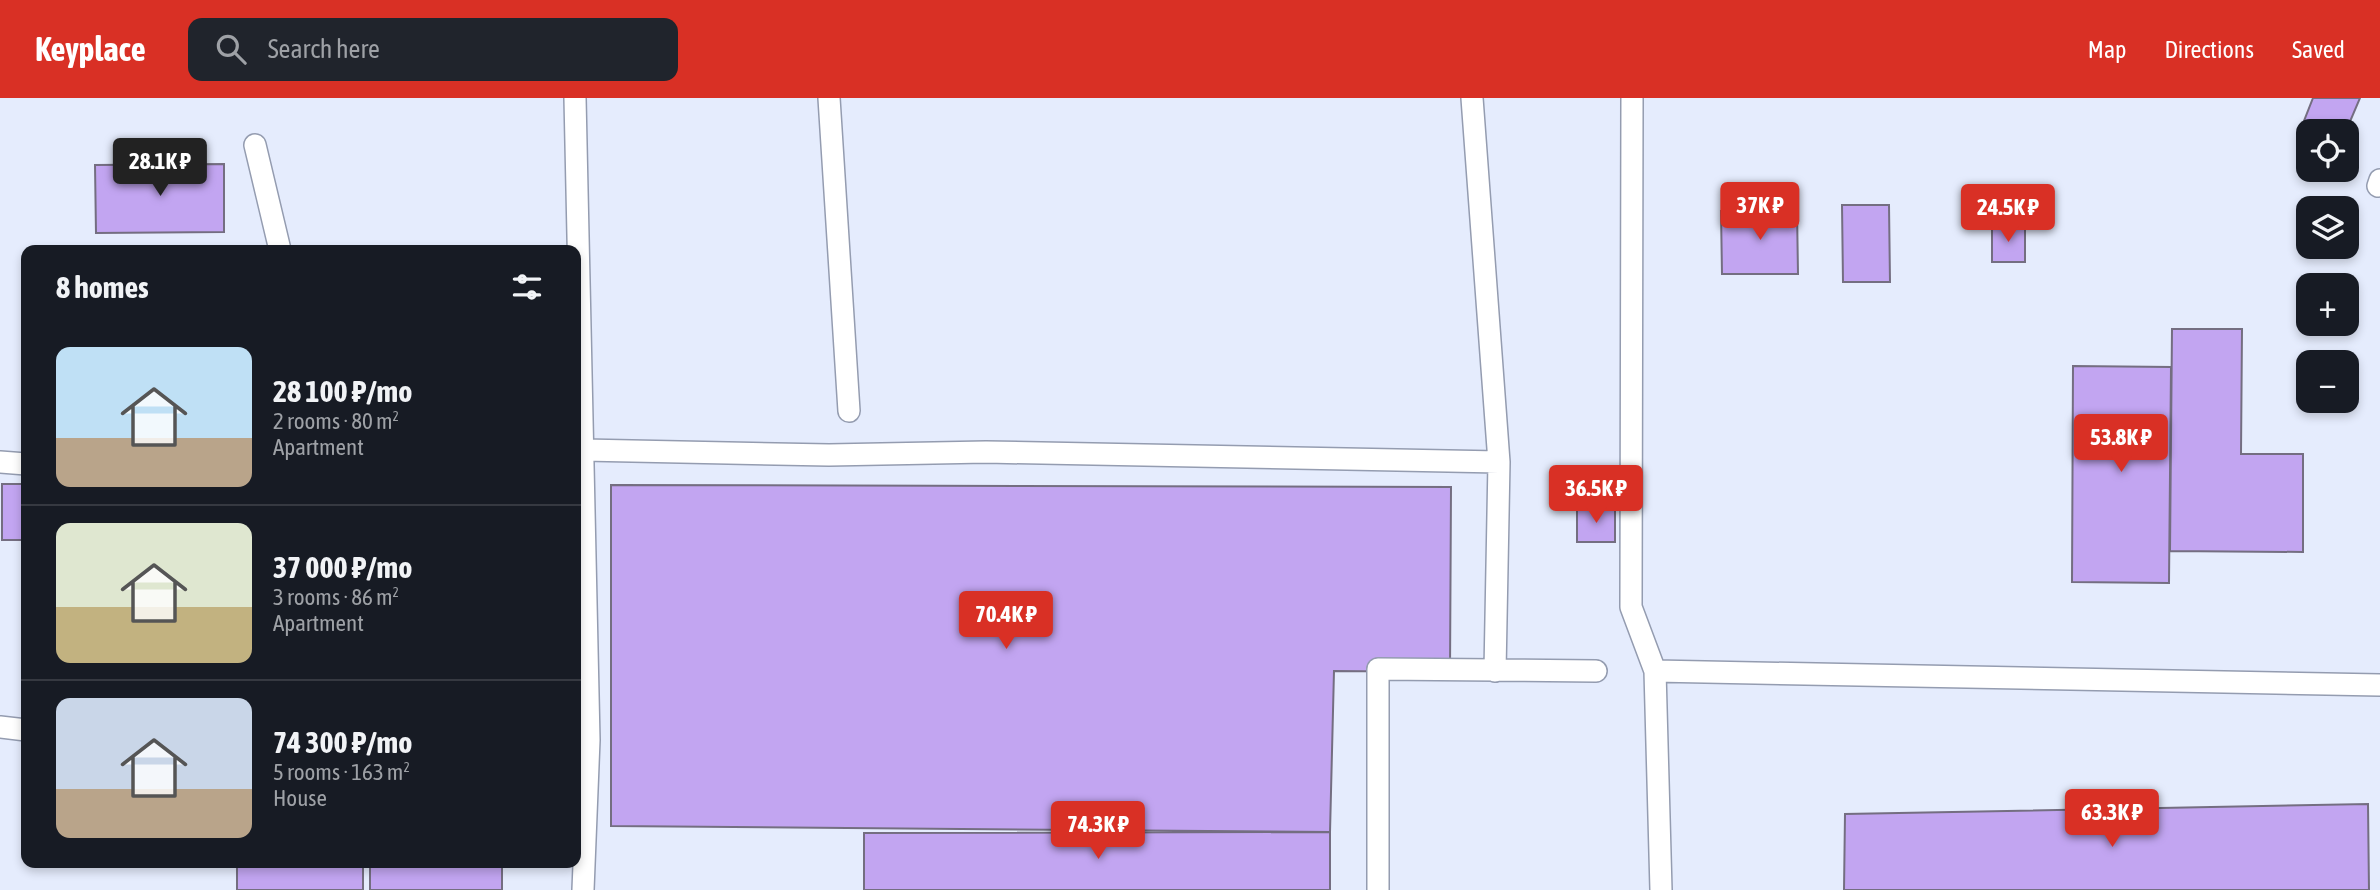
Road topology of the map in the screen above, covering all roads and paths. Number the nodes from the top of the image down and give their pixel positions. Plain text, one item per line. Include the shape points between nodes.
1 (575, 98) edge
2 (829, 98) edge
3 (1472, 98) edge
4 (1632, 98) edge
5 (255, 145) dead end
6 (279, 245) edge
7 (579, 245) edge
8 (581, 333) edge
9 (849, 411) dead end
10 (584, 450) junction
11 (0, 462) edge
12 (1499, 462) junction
13 (21, 464) edge
14 (1495, 671) junction
15 (1596, 671) dead end
16 (1655, 671) junction
17 (2380, 685) edge
18 (0, 726) edge
19 (21, 729) edge
20 (582, 740) edge
21 (583, 890) edge
22 (1378, 890) edge
23 (1661, 890) edge

1 - 7 lane
2 - 9 lane
3 - 12 lane
4 - 16 lane via 1631,607
5 - 6 lane
8 - 10 lane
10 - 12 lane
10 - 20 lane
11 - 13 lane
12 - 14 lane
14 - 15 lane
14 - 22 lane via 1378,669
16 - 17 lane
16 - 23 lane
18 - 19 lane
20 - 21 lane

